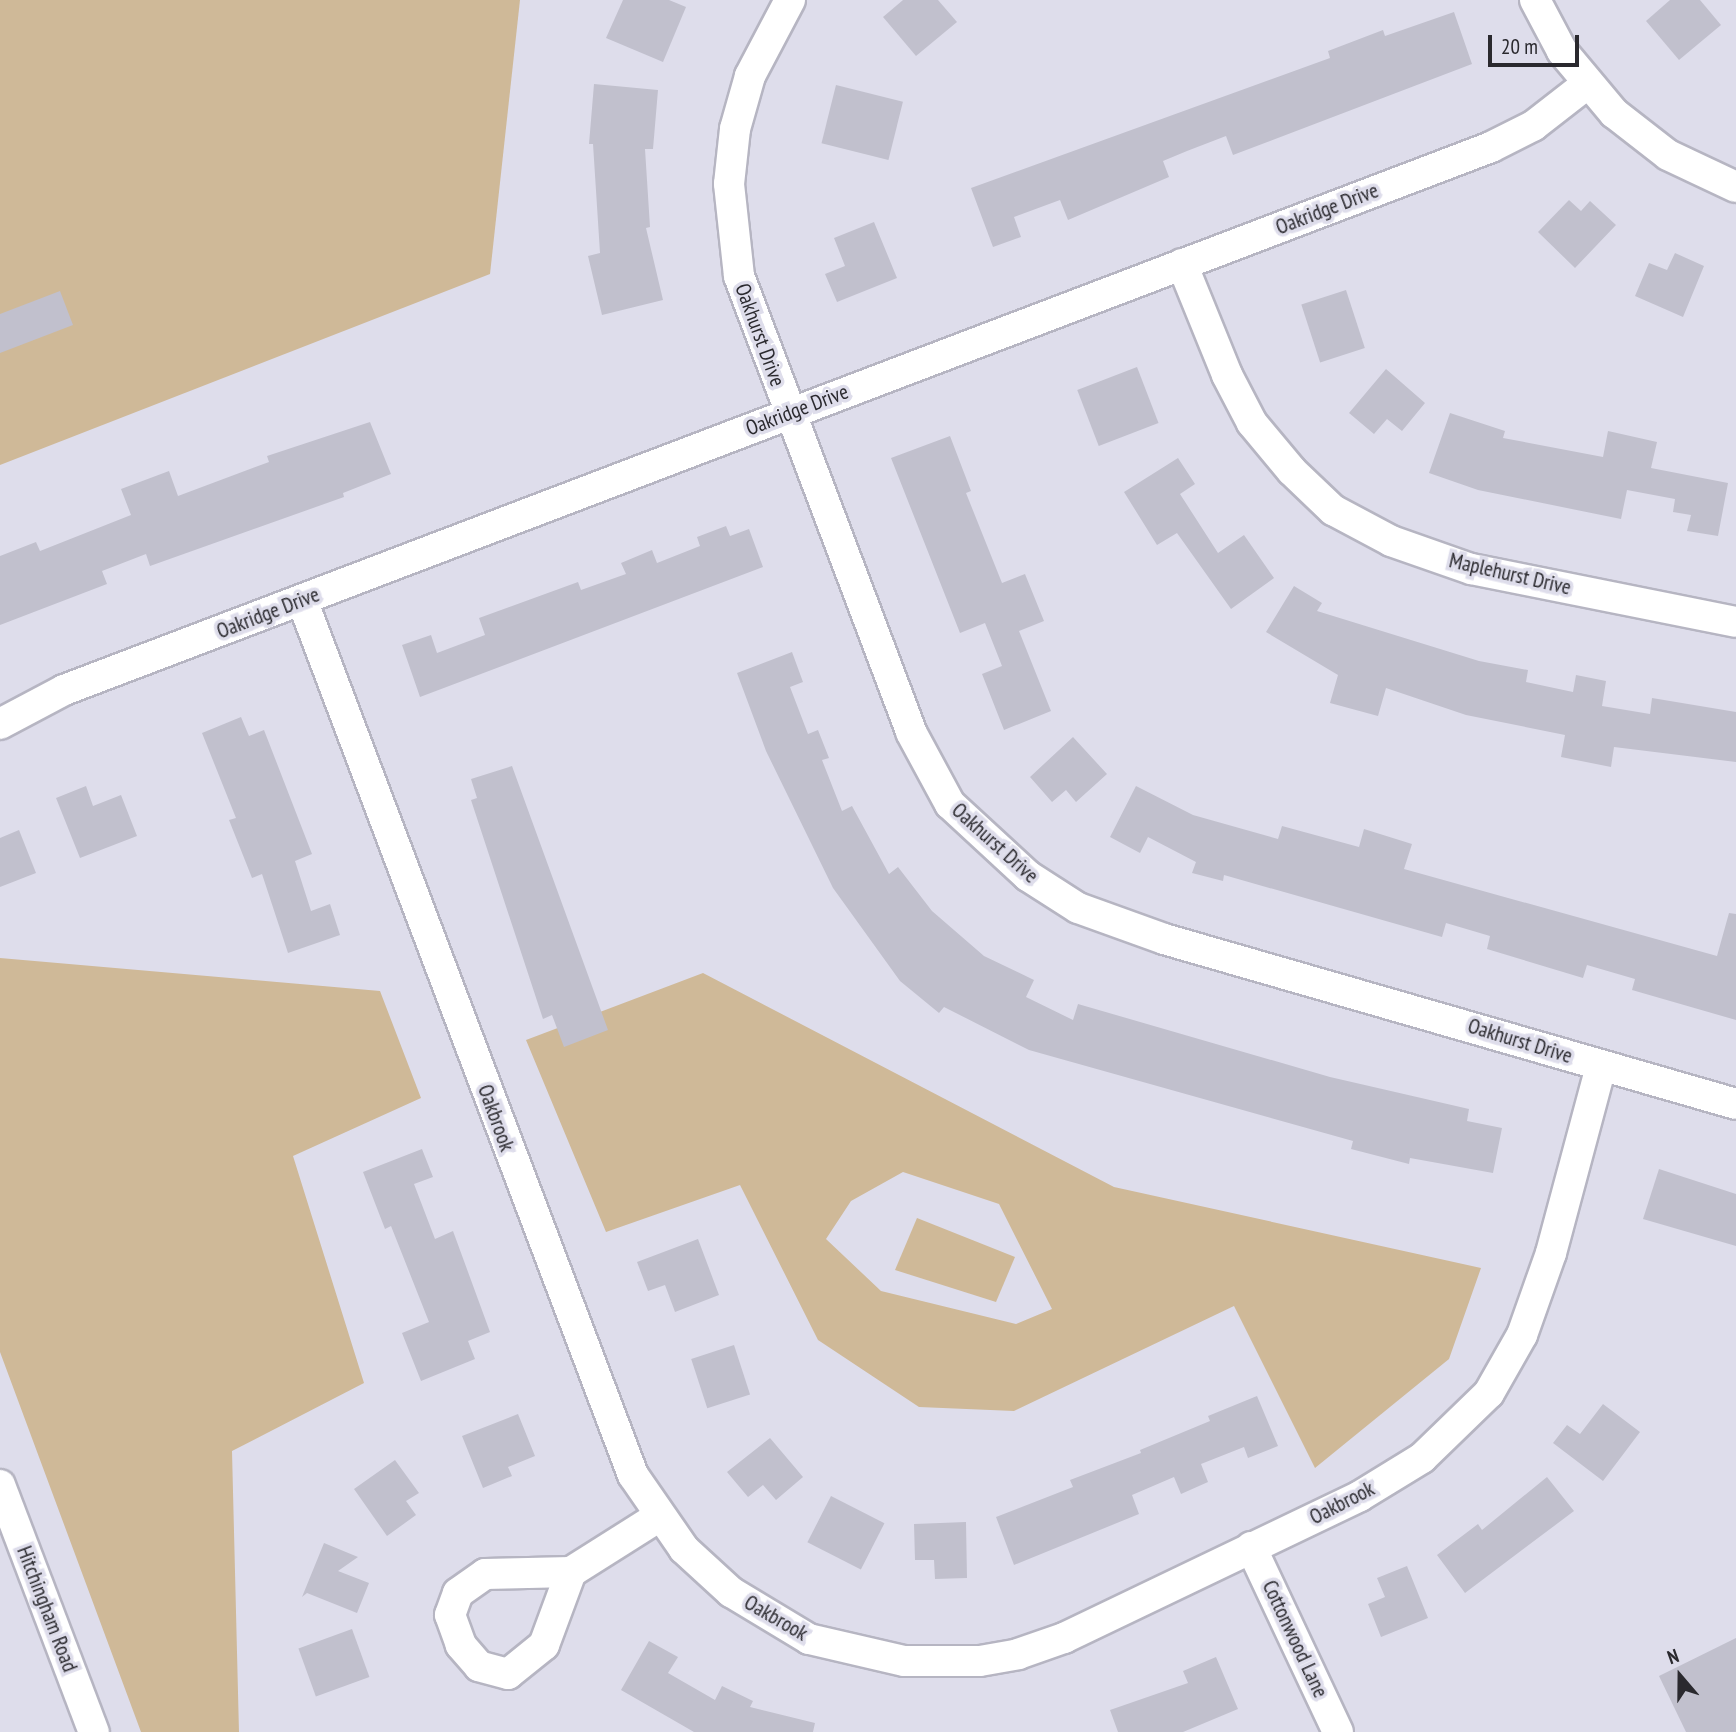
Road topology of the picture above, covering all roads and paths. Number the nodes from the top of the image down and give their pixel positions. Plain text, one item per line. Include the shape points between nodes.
1 (790, 0) edge
2 (1535, 0) edge
3 (1587, 84) junction
4 (1736, 187) edge
5 (1182, 264) junction
6 (789, 413) junction
7 (302, 600) junction
8 (1736, 622) edge
9 (0, 724) edge
10 (1601, 1066) junction
11 (1736, 1104) edge
12 (0, 1485) edge
13 (658, 1517) junction
14 (1251, 1547) junction
15 (571, 1572) dead end
16 (94, 1732) edge
17 (1338, 1732) edge

1 - 6 street, Oakhurst Drive via 750,76 735,129 729,184 739,276
2 - 3 street via 1562,51
3 - 4 street via 1614,113 1668,155
3 - 5 street, Oakridge Drive via 1534,126 1491,147
5 - 6 street, Oakridge Drive
5 - 8 street, Maplehurst Drive via 1227,375 1252,423 1333,510 1391,541 1471,569
6 - 7 street, Oakridge Drive
6 - 10 street, Oakhurst Drive via 929,772 950,804 1028,876 1078,908 1164,939
7 - 9 street, Oakridge Drive via 64,690
7 - 13 street, Oakbrook via 609,1419
10 - 11 street, Oakhurst Drive
10 - 14 street, Oakbrook via 1529,1319 1489,1393 1422,1458 1360,1496
12 - 16 street, Hitchingham Road
13 - 14 street, Oakbrook via 693,1558 771,1619 827,1645 904,1661 980,1661 1052,1642
13 - 15 street
14 - 17 street, Cottonwood Lane

